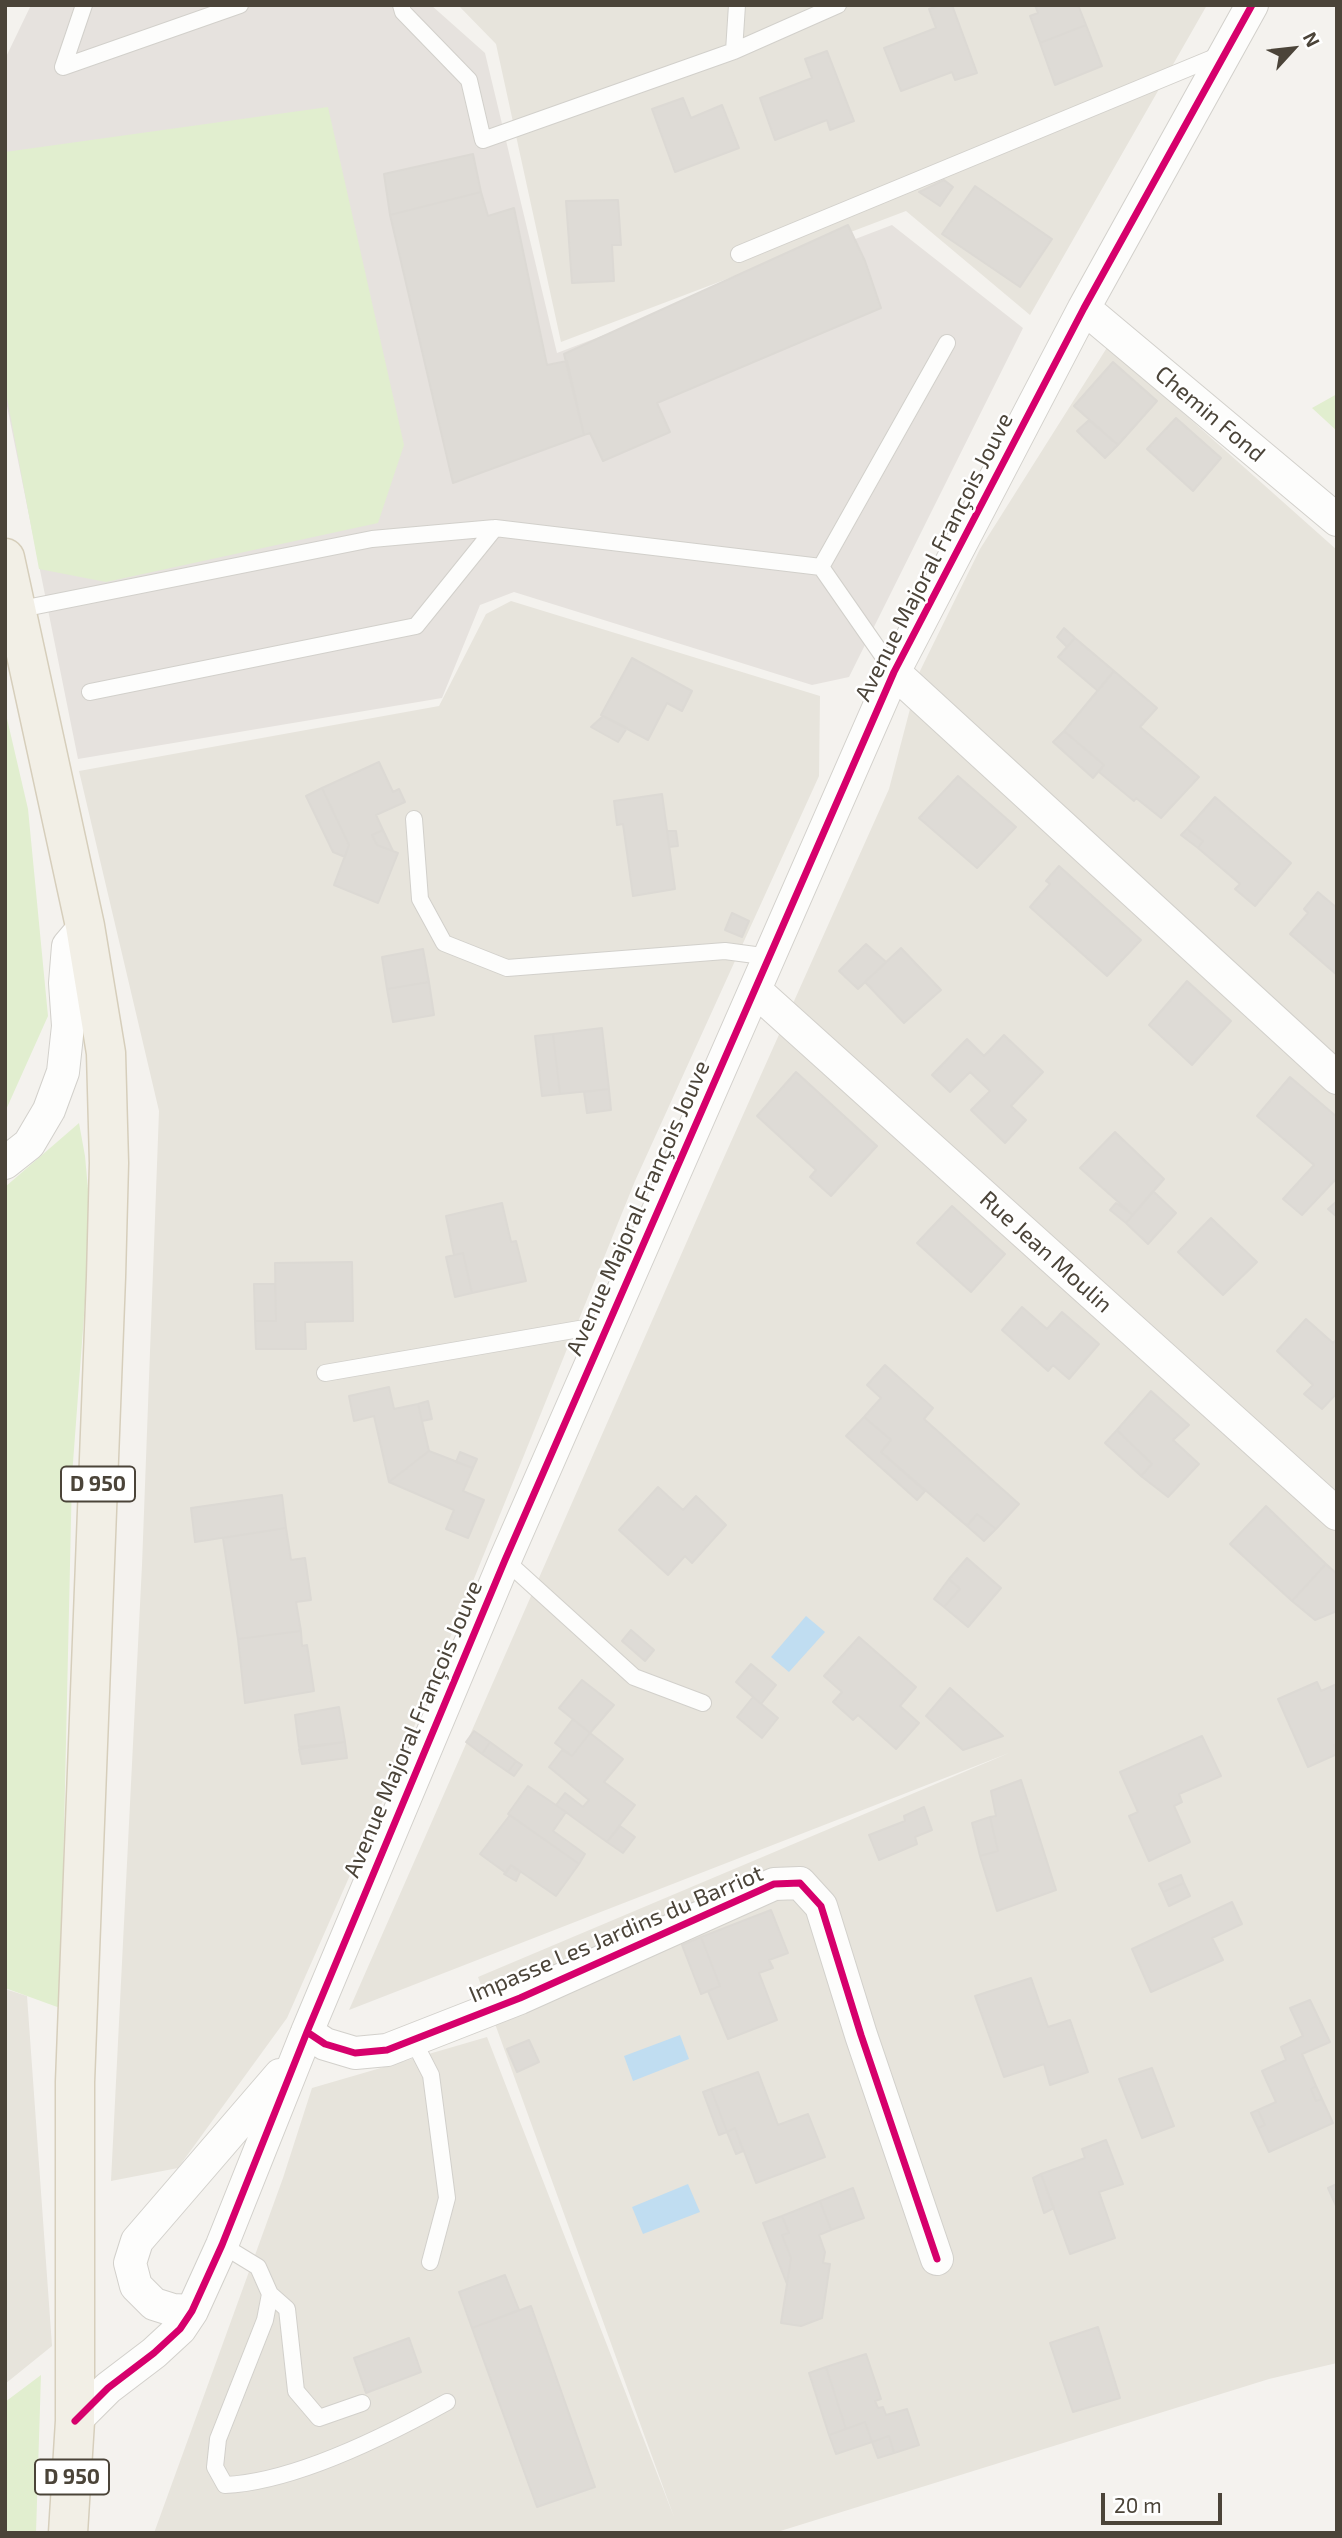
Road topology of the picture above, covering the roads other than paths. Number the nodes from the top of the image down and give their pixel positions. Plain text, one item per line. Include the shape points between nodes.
1 (84, 5) edge
2 (240, 5) edge
3 (401, 5) edge
4 (737, 5) edge
5 (838, 5) edge
6 (1252, 5) edge
7 (734, 51) junction
8 (1226, 52) junction
9 (739, 254) dead end
10 (1084, 308) junction
11 (947, 343) dead end
12 (1337, 520) edge
13 (495, 528) junction
14 (5, 558) edge
15 (821, 567) junction
16 (16, 610) junction
17 (894, 672) junction
18 (90, 692) dead end
19 (414, 819) dead end
20 (85, 926) junction
21 (770, 957) junction
22 (755, 990) junction
23 (1337, 1078) edge
24 (5, 1163) edge
25 (608, 1324) junction
26 (325, 1373) dead end
27 (1337, 1514) edge
28 (505, 1560) junction
29 (704, 1703) dead end
30 (413, 2040) junction
31 (303, 2043) junction
32 (222, 2245) junction
33 (937, 2259) dead end
34 (430, 2262) dead end
35 (271, 2294) junction
36 (192, 2311) junction
37 (447, 2402) dead end
38 (362, 2403) dead end
39 (75, 2421) junction
40 (68, 2533) edge

1 - 2 lane via 63,67
3 - 7 lane via 469,80 483,140
4 - 7 lane
5 - 7 lane
6 - 8 street, Avenue Majoral François Jouve
8 - 9 lane
8 - 10 street, Avenue Majoral François Jouve
10 - 12 street, Chemin Fond
10 - 17 street, Avenue Majoral François Jouve
11 - 15 lane
13 - 15 lane
13 - 16 lane via 372,539
13 - 18 lane via 416,626
14 - 16 main road, D 950
15 - 17 lane
16 - 20 main road, D 950
17 - 21 street, Avenue Majoral François Jouve
17 - 23 street
19 - 21 lane via 420,899 444,943 507,968 725,951
20 - 24 street via 68,946 63,1072 49,1110 29,1144
20 - 39 main road, D 950 via 106,1053 109,1163 75,2082
21 - 22 street, Avenue Majoral François Jouve
22 - 25 street, Avenue Majoral François Jouve
22 - 27 street, Rue Jean Moulin
25 - 26 lane
25 - 28 street, Avenue Majoral François Jouve
28 - 29 lane via 634,1677
28 - 31 street, Avenue Majoral François Jouve
30 - 31 street, Impasse Les Jardins du Barriot via 387,2050 355,2053
30 - 33 street, Impasse Les Jardins du Barriot via 520,1998 774,1884 800,1883 821,1906
30 - 34 lane via 431,2075 447,2198
31 - 32 street, Avenue Majoral François Jouve
31 - 36 street, Avenue Majoral François Jouve via 137,2241 130,2263 136,2286 154,2304
32 - 35 lane via 258,2267
32 - 36 street, Avenue Majoral François Jouve
35 - 37 lane via 218,2439 215,2467 225,2485 249,2484 317,2463 399,2429
35 - 38 lane via 287,2309 296,2390 319,2418
36 - 39 street, Avenue Majoral François Jouve via 180,2329
39 - 40 main road, D 950

